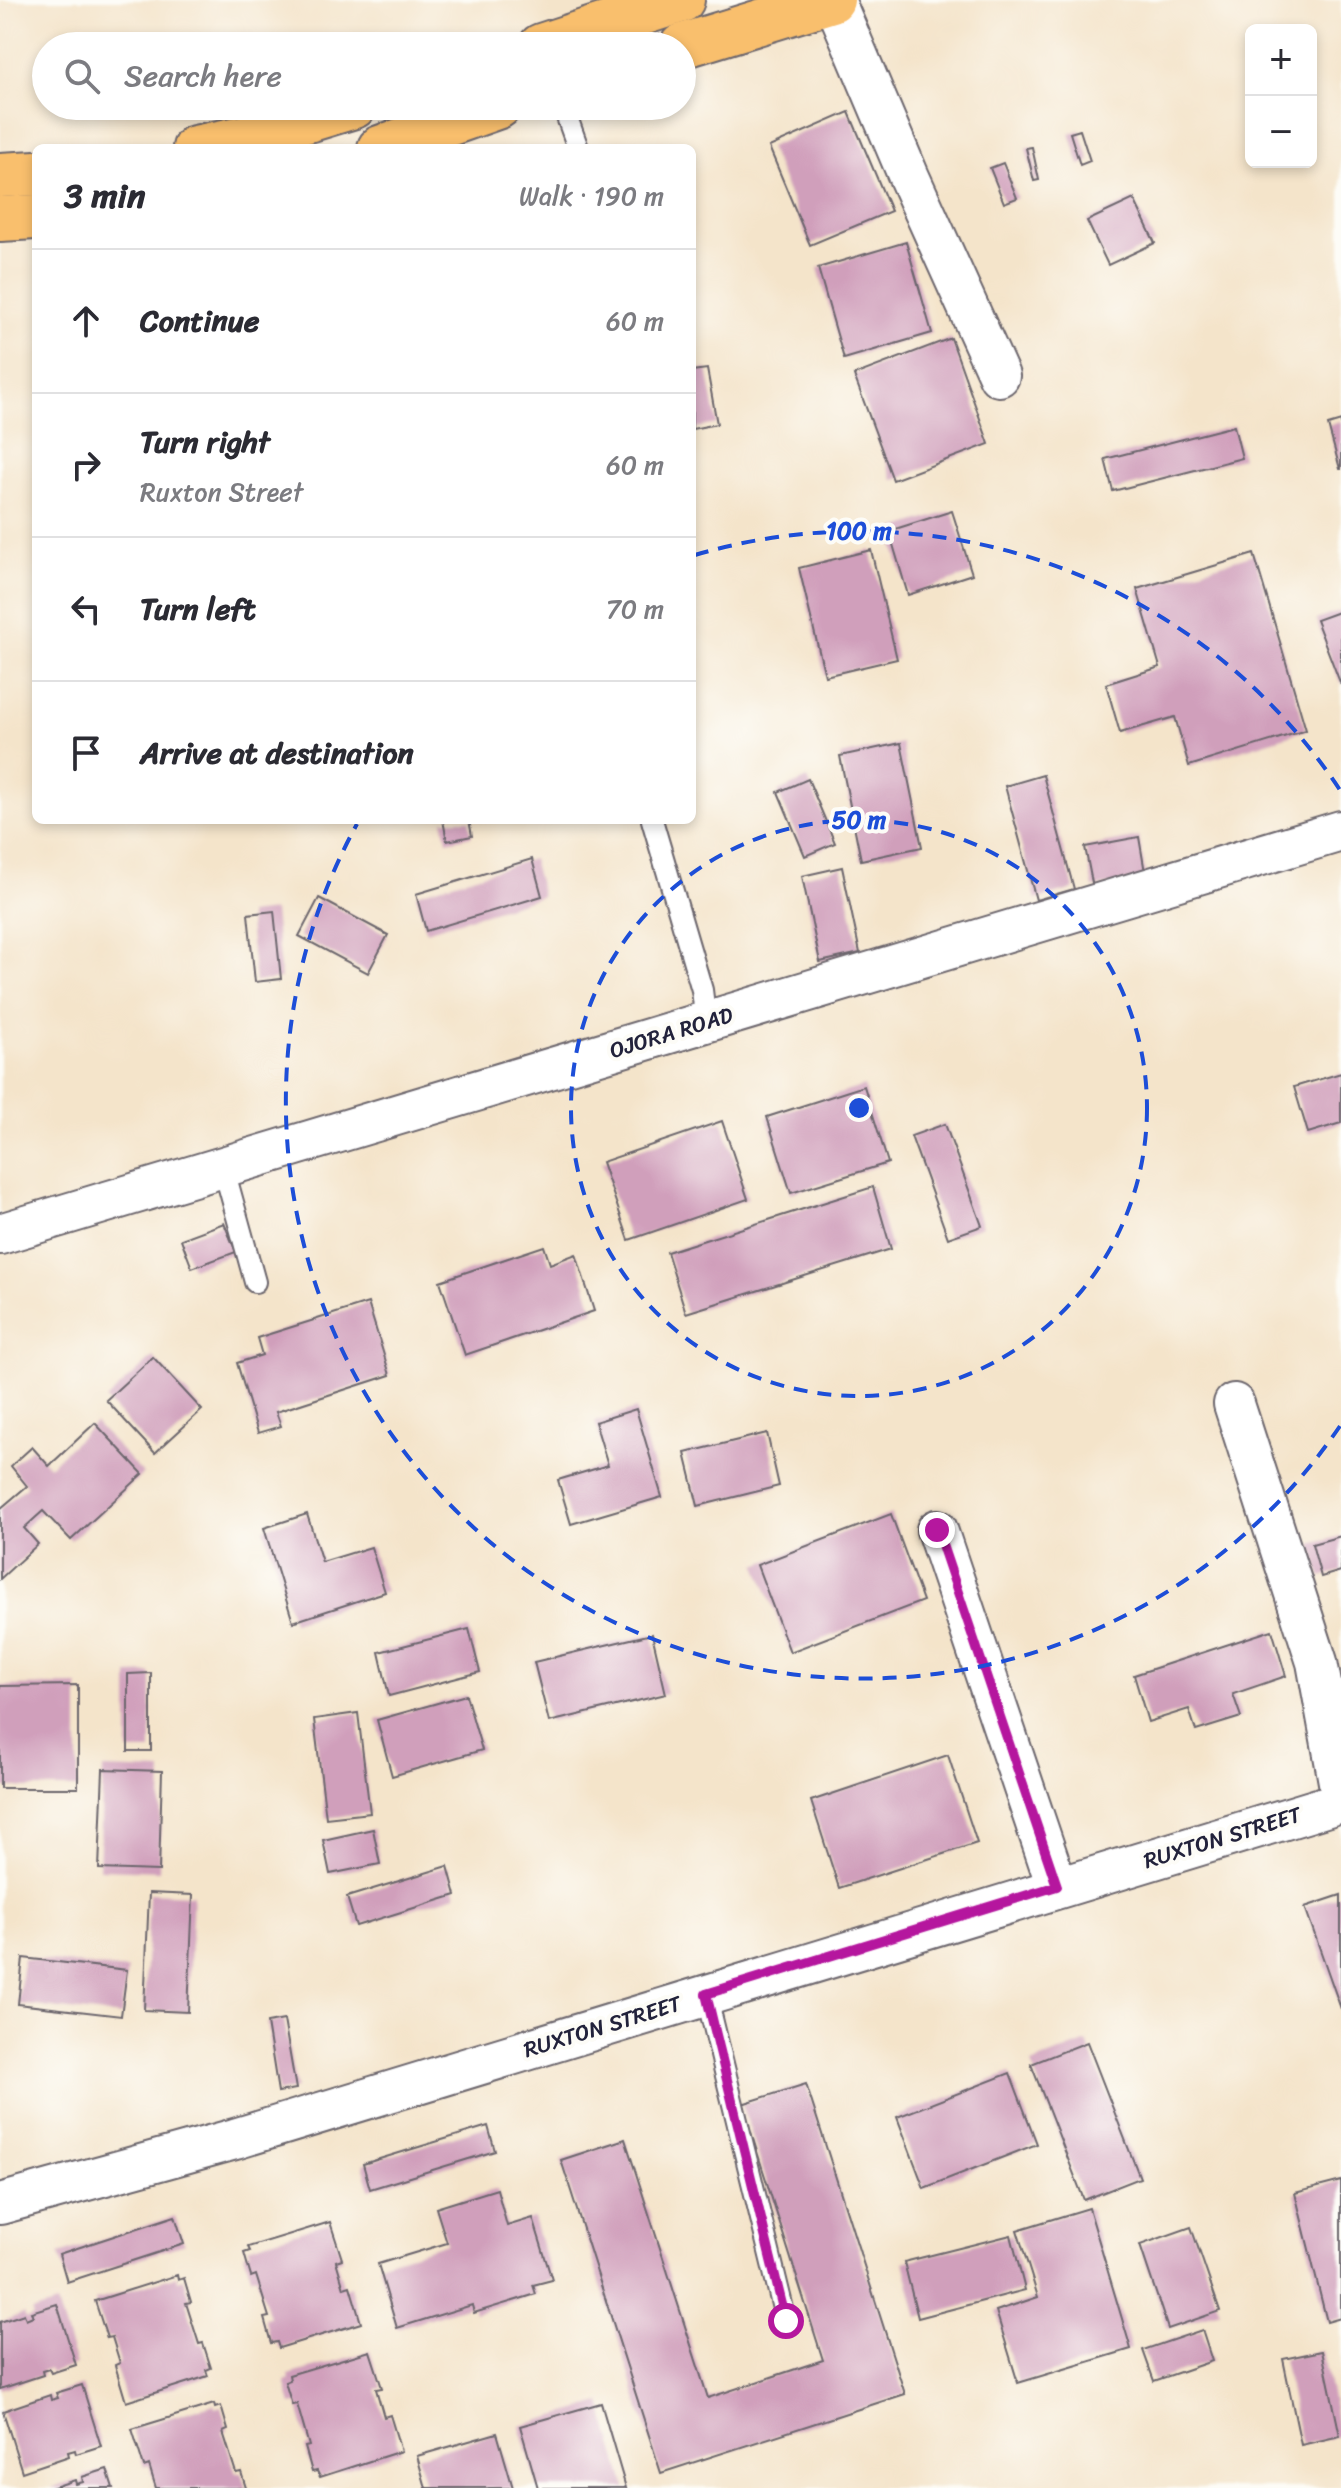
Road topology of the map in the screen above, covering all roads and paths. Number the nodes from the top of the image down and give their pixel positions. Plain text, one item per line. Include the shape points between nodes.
1 (682, 0) edge
2 (833, 0) edge
3 (584, 32) edge
4 (696, 42) edge
5 (308, 120) edge
6 (459, 120) edge
7 (568, 120) edge
8 (214, 144) edge
9 (391, 144) edge
10 (577, 144) edge
11 (32, 173) edge
12 (0, 175) edge
13 (32, 217) edge
14 (0, 219) edge
15 (999, 376) dead end
16 (653, 824) edge
17 (1341, 831) edge
18 (706, 1022) junction
19 (223, 1166) junction
20 (0, 1234) edge
21 (255, 1282) dead end
22 (1234, 1404) dead end
23 (937, 1530) dead end
24 (1341, 1793) edge
25 (1341, 1802) edge
26 (1057, 1886) junction
27 (706, 1994) junction
28 (0, 2204) edge
29 (786, 2321) dead end

1 - 3 main road
2 - 4 main road
2 - 15 street
5 - 8 main road
6 - 9 main road
7 - 10 lane
11 - 12 main road
13 - 14 main road
16 - 18 lane via 702,990
17 - 18 street, OJORA ROAD
18 - 19 street, OJORA ROAD
19 - 20 street, OJORA ROAD
19 - 21 lane
22 - 24 street via 1317,1662
23 - 26 street
25 - 26 street, RUXTON STREET
26 - 27 street, RUXTON STREET
27 - 28 street, RUXTON STREET via 235,2139
27 - 29 lane

